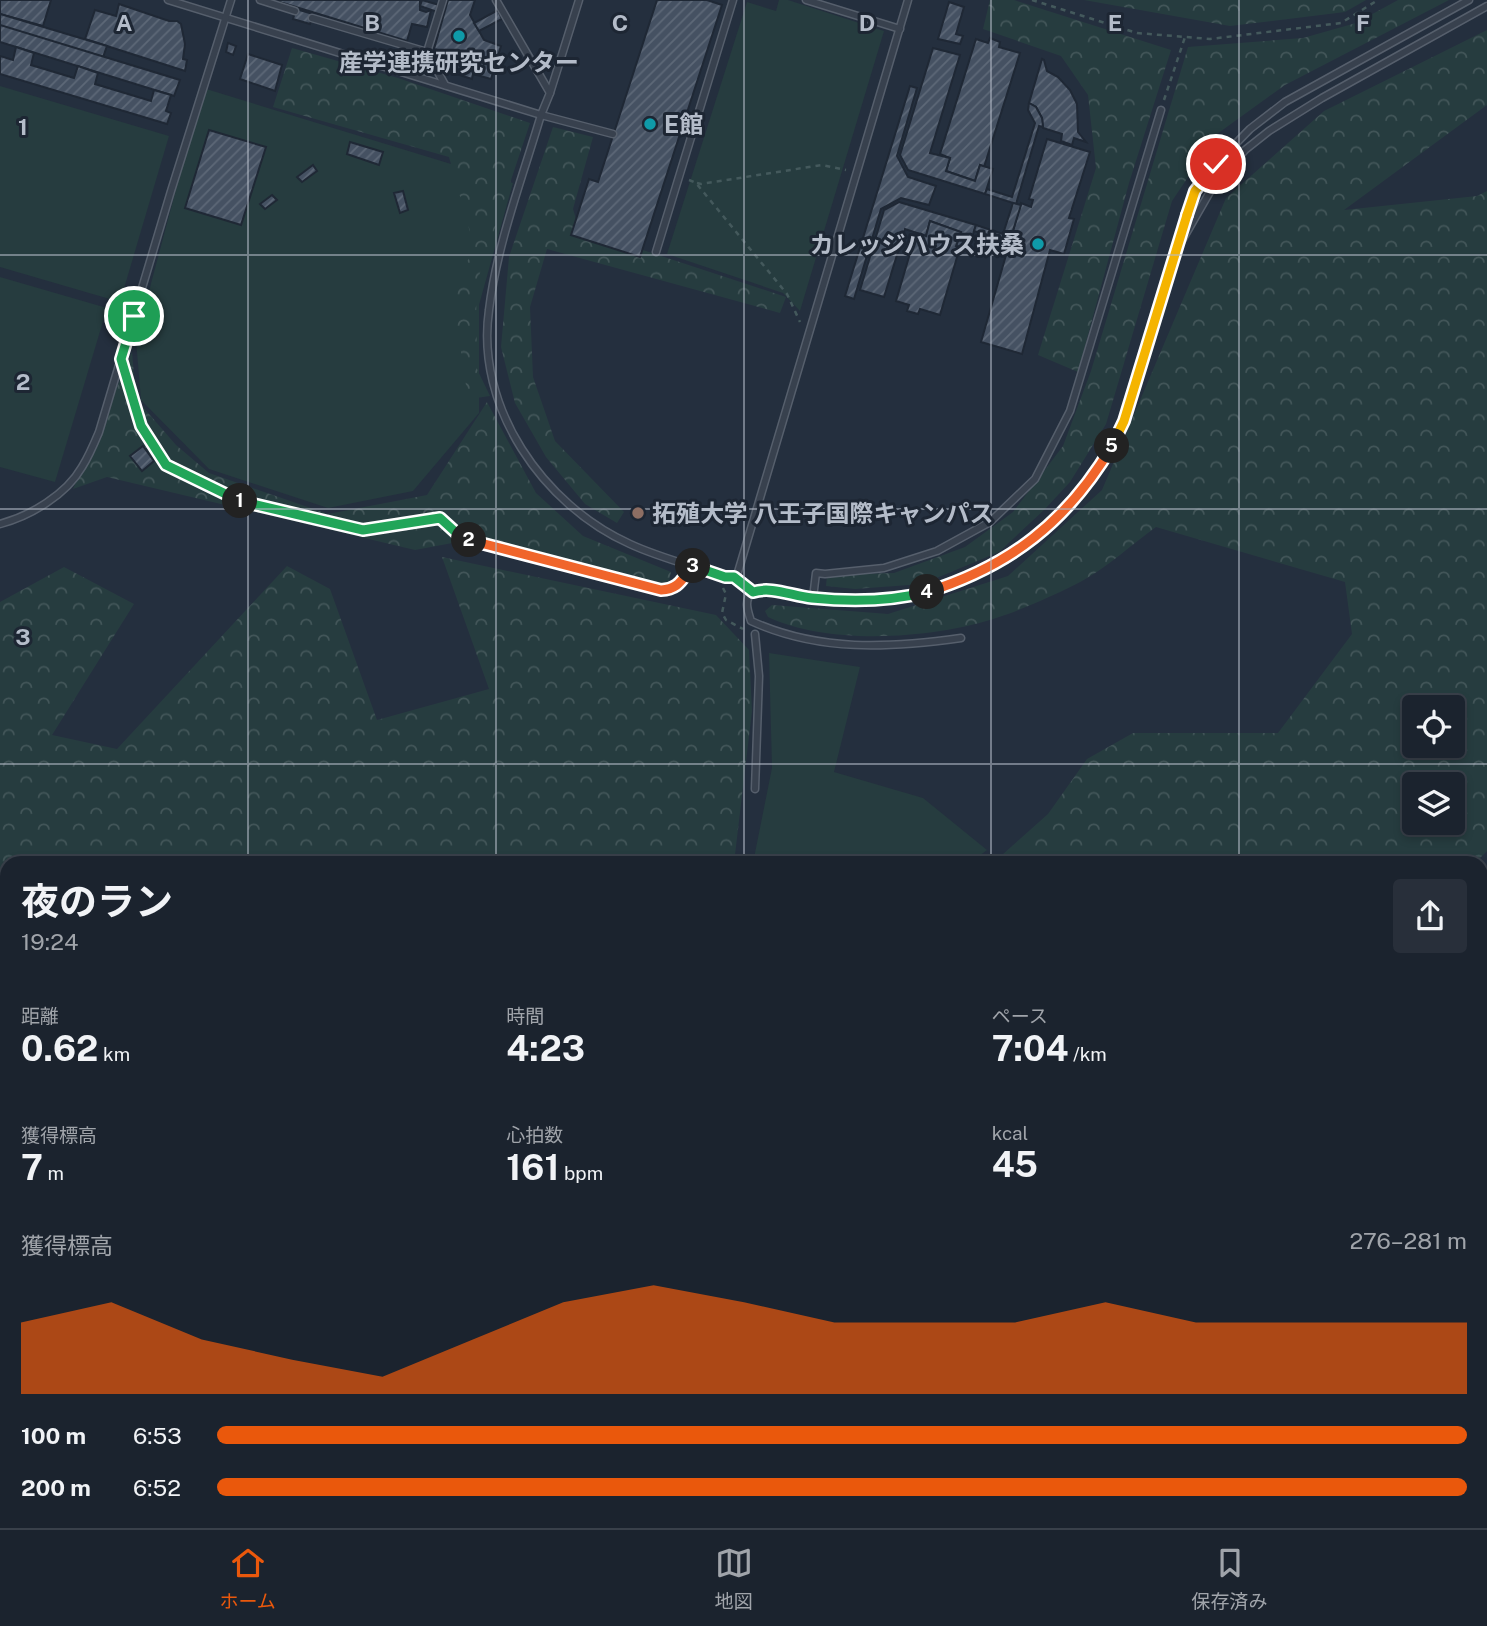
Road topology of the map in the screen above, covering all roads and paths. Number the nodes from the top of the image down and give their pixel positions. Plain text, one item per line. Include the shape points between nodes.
1 (168, 0) edge
2 (231, 0) edge
3 (260, 0) edge
4 (443, 0) edge
5 (496, 0) edge
6 (579, 0) edge
7 (733, 0) edge
8 (806, 0) edge
9 (908, 0) edge
10 (1032, 0) edge
11 (1378, 0) edge
12 (1469, 0) edge
13 (1487, 6) edge
14 (295, 11) dead end
15 (226, 17) junction
16 (312, 18) dead end
17 (900, 29) junction
18 (1185, 37) junction
19 (427, 52) junction
20 (445, 85) junction
21 (550, 93) junction
22 (1161, 110) joint
23 (541, 115) junction
24 (613, 134) dead end
25 (849, 171) dead end
26 (679, 176) junction
27 (696, 183) junction
28 (1176, 251) junction
29 (656, 252) dead end
30 (110, 306) dead end
31 (134, 316) junction
32 (801, 325) dead end
33 (121, 359) junction
34 (0, 524) edge
35 (692, 566) junction
36 (734, 577) junction
37 (753, 592) junction
38 (813, 598) junction
39 (755, 634) dead end
40 (961, 638) dead end
41 (755, 789) dead end

1 - 15 lane
2 - 15 lane
3 - 14 lane
4 - 19 lane
5 - 21 lane
6 - 21 lane
7 - 26 lane
8 - 17 lane
9 - 17 lane
10 - 18 path via 1137,33
11 - 18 path via 1341,23 1210,39
12 - 28 lane via 1285,102 1250,129 1195,191
13 - 28 lane via 1269,131 1245,150 1203,201
15 - 20 lane
15 - 31 lane
16 - 19 lane
17 - 36 lane
18 - 22 path
19 - 20 lane
20 - 23 lane
21 - 23 lane
22 - 38 lane via 1070,411 1035,480 990,522 937,551 884,568 816,573
23 - 24 lane
23 - 35 lane via 488,312 487,345 500,402 532,464 580,515 631,545
25 - 27 path via 822,164
26 - 27 path
26 - 29 lane
27 - 32 path via 787,294
28 - 38 lane via 1124,421 1097,471 1055,521 1007,558 924,593 883,600
30 - 31 lane
31 - 33 lane
33 - 34 lane via 99,432 81,469 67,486 24,517
33 - 35 lane via 141,426 166,465 238,500 363,530 440,518 463,539 661,590 681,584
35 - 36 lane
36 - 37 lane
37 - 38 lane via 765,588
37 - 40 lane via 747,600 751,621 817,642 878,647
39 - 41 lane via 759,676

